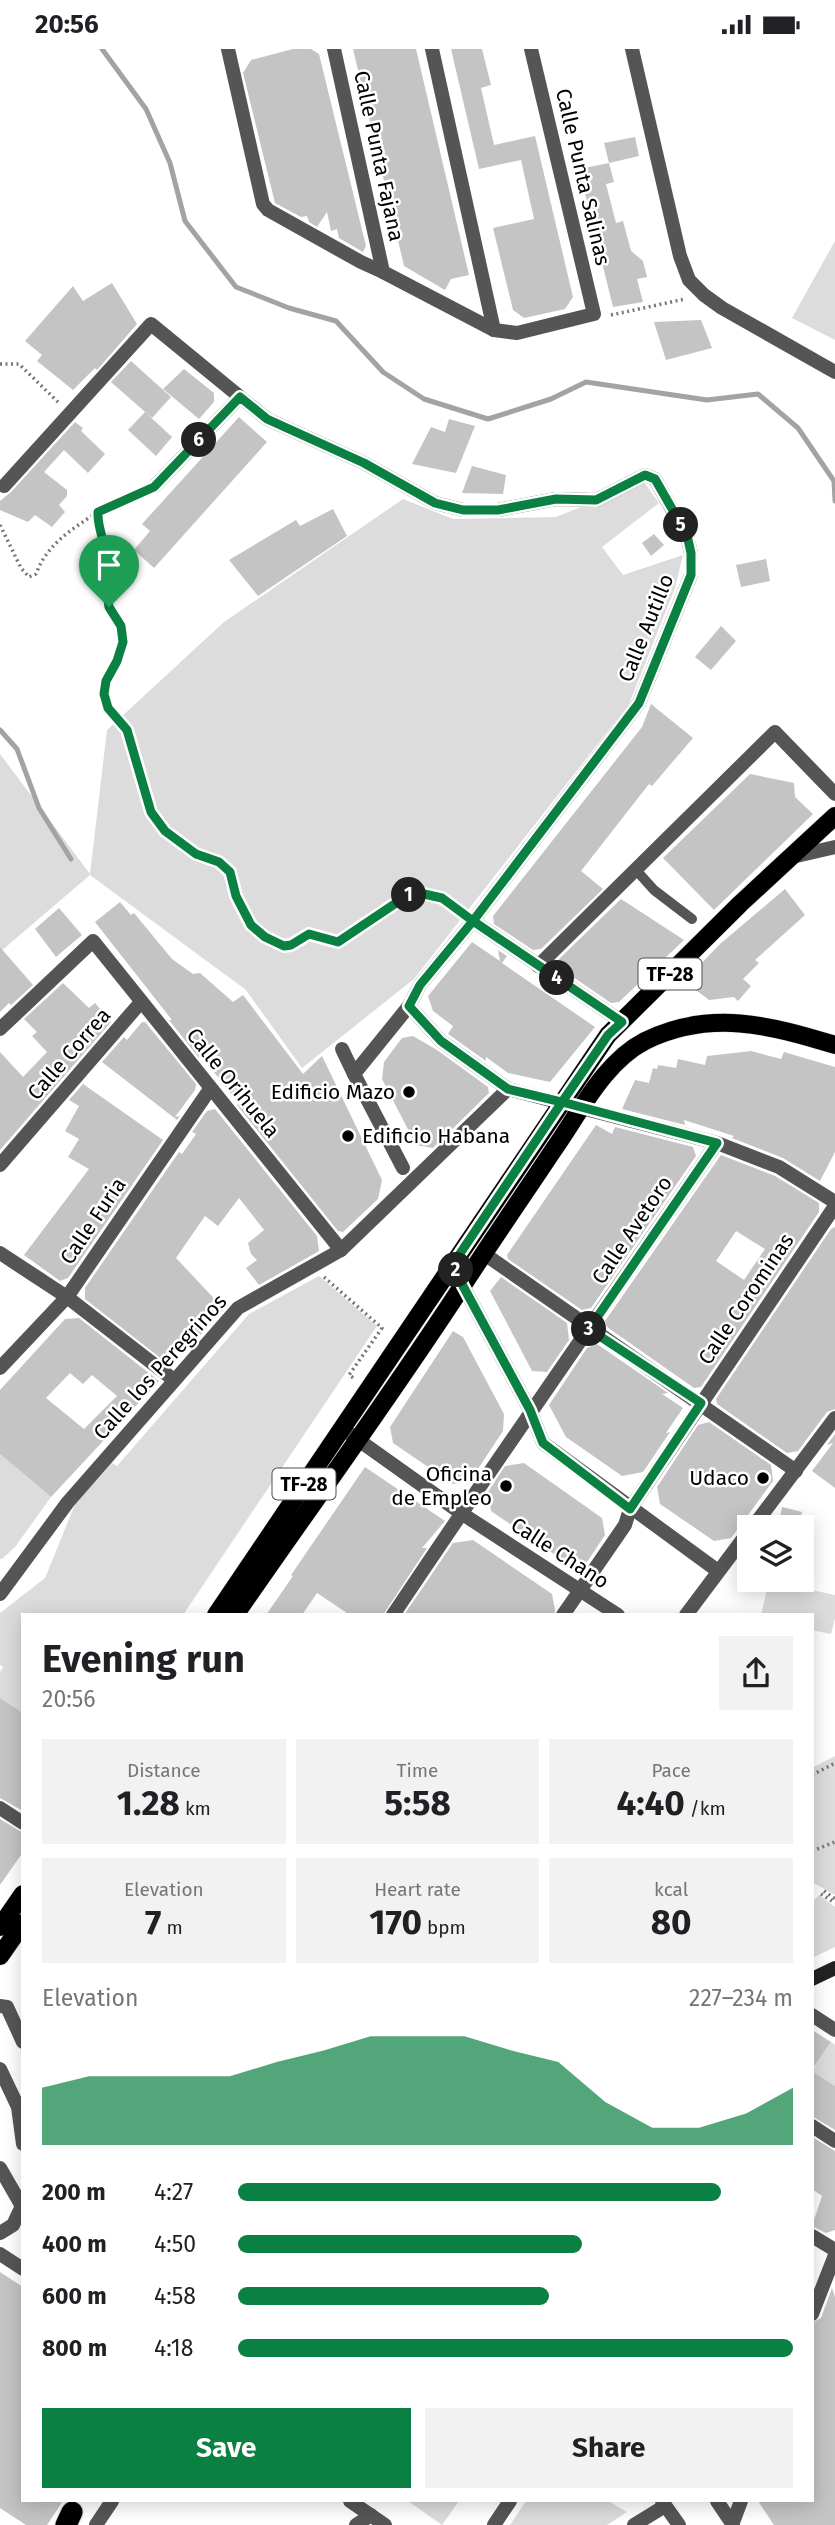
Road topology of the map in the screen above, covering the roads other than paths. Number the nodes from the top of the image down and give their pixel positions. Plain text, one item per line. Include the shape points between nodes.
1 (228, 49) edge
2 (334, 49) edge
3 (432, 49) edge
4 (531, 49) edge
5 (632, 49) edge
6 (383, 272) junction
7 (494, 330) junction
8 (835, 372) edge
9 (240, 397) junction
10 (4, 486) dead end
11 (154, 487) road end
12 (835, 794) edge
13 (835, 816) edge
14 (835, 847) edge
15 (791, 857) junction
16 (636, 870) junction
17 (692, 919) dead end
18 (473, 921) junction
19 (538, 966) junction
20 (141, 1002) junction
21 (409, 1006) junction
22 (622, 1022) junction
23 (0, 1029) edge
24 (835, 1045) edge
25 (342, 1049) dead end
26 (354, 1074) junction
27 (209, 1089) junction
28 (508, 1089) junction
29 (562, 1102) junction
30 (582, 1108) junction
31 (717, 1143) junction
32 (0, 1165) edge
33 (403, 1168) dead end
34 (835, 1204) edge
35 (341, 1250) junction
36 (0, 1253) edge
37 (483, 1254) junction
38 (453, 1264) junction
39 (463, 1286) junction
40 (67, 1297) junction
41 (589, 1329) junction
42 (0, 1368) edge
43 (174, 1380) junction
44 (701, 1403) junction
45 (530, 1410) junction
46 (835, 1418) edge
47 (349, 1434) junction
48 (796, 1471) junction
49 (630, 1509) junction
50 (461, 1513) junction
51 (761, 1515) edge
52 (737, 1546) edge
53 (718, 1571) junction
54 (580, 1591) junction
55 (0, 1594) edge
56 (217, 1613) edge
57 (236, 1613) edge
58 (394, 1613) edge
59 (564, 1613) edge
60 (615, 1613) edge
61 (687, 1613) edge
62 (0, 1808) edge
63 (21, 1821) edge
64 (21, 1897) edge
65 (21, 1926) edge
66 (0, 1927) edge
67 (0, 1956) edge
68 (835, 1968) edge
69 (814, 1978) edge
70 (0, 2006) edge
71 (814, 2016) edge
72 (835, 2030) edge
73 (21, 2038) edge
74 (0, 2069) edge
75 (814, 2127) edge
76 (21, 2129) edge
77 (835, 2141) edge
78 (0, 2168) edge
79 (21, 2205) edge
80 (21, 2209) edge
81 (0, 2233) edge
82 (814, 2237) edge
83 (835, 2252) edge
84 (0, 2254) edge
85 (21, 2268) edge
86 (814, 2309) edge
87 (111, 2502) edge
88 (352, 2502) edge
89 (509, 2502) edge
90 (718, 2502) edge
91 (741, 2502) edge
92 (663, 2503) edge
93 (371, 2515) junction
94 (96, 2525) edge
95 (356, 2525) edge
96 (384, 2525) edge
97 (494, 2525) edge
98 (634, 2525) edge
99 (679, 2525) edge
100 (732, 2525) edge

1 - 6 street via 268,210
2 - 6 street, Calle Punta Fajana
3 - 7 street
4 - 7 street, Calle Punta Salinas via 594,314 517,333
5 - 8 street via 689,280 722,308
6 - 7 street
9 - 10 street, Calle Autillo via 151,324
9 - 11 street
9 - 18 street, Calle Autillo via 267,419 364,463 435,503 463,510 498,510 556,499 596,500 645,475 655,479 687,535 691,575 639,703
12 - 16 street via 775,732
13 - 15 main road, TF-28
14 - 15 street
15 - 22 main road, TF-28
16 - 17 lane
16 - 19 street
18 - 19 street
18 - 21 street, Calle Autillo via 420,985
19 - 22 street
20 - 23 street, Calle Orihuela via 93,941
20 - 27 street, Calle Orihuela
20 - 32 street, Calle Correa
21 - 26 street, Calle Autillo
21 - 28 street via 441,1041
22 - 29 main road, TF-28
24 - 30 main road, TF-28 via 754,1024 718,1021 680,1028 645,1041 625,1055
25 - 26 street
26 - 33 street
27 - 35 street, Calle Orihuela
27 - 40 street, Calle Furia
28 - 29 street
28 - 35 street, Calle los Peregrinos
29 - 30 street
29 - 38 main road, TF-28
30 - 31 street
30 - 37 main road, TF-28
31 - 34 street via 779,1167
31 - 41 street, Calle Avetoro
34 - 44 street, Calle Corominas
35 - 43 street, Calle los Peregrinos via 239,1308
36 - 40 street
37 - 39 main road, TF-28
37 - 41 street
38 - 39 street
38 - 47 main road, TF-28
39 - 45 street
39 - 47 main road, TF-28
40 - 42 street, Calle Furia
40 - 43 street
41 - 44 street
41 - 45 street, Calle Avetoro
43 - 55 street, Calle los Peregrinos via 68,1502
44 - 48 street
44 - 49 street, Calle Corominas
45 - 49 street via 543,1443
45 - 50 street, Calle Avetoro
46 - 48 street
47 - 50 street, Calle Chano
47 - 56 main road, TF-28
47 - 57 main road, TF-28
48 - 51 street
49 - 53 street
49 - 54 street, Calle Corominas via 625,1525
50 - 54 street, Calle Chano
50 - 58 street, Calle Avetoro
52 - 53 street
53 - 61 street
54 - 59 street, Calle Corominas
54 - 60 street, Calle Chano
62 - 63 street
64 - 66 main road
65 - 67 main road
68 - 69 main road
70 - 73 street via 7,2007
71 - 72 street
74 - 76 street via 18,2107
75 - 77 street
78 - 79 street
80 - 81 street via 13,2225
82 - 83 street
83 - 86 street
84 - 85 street
87 - 94 street
88 - 93 street
89 - 97 street
90 - 100 street
91 - 100 street
92 - 98 street
92 - 99 street
93 - 95 street
93 - 96 street

